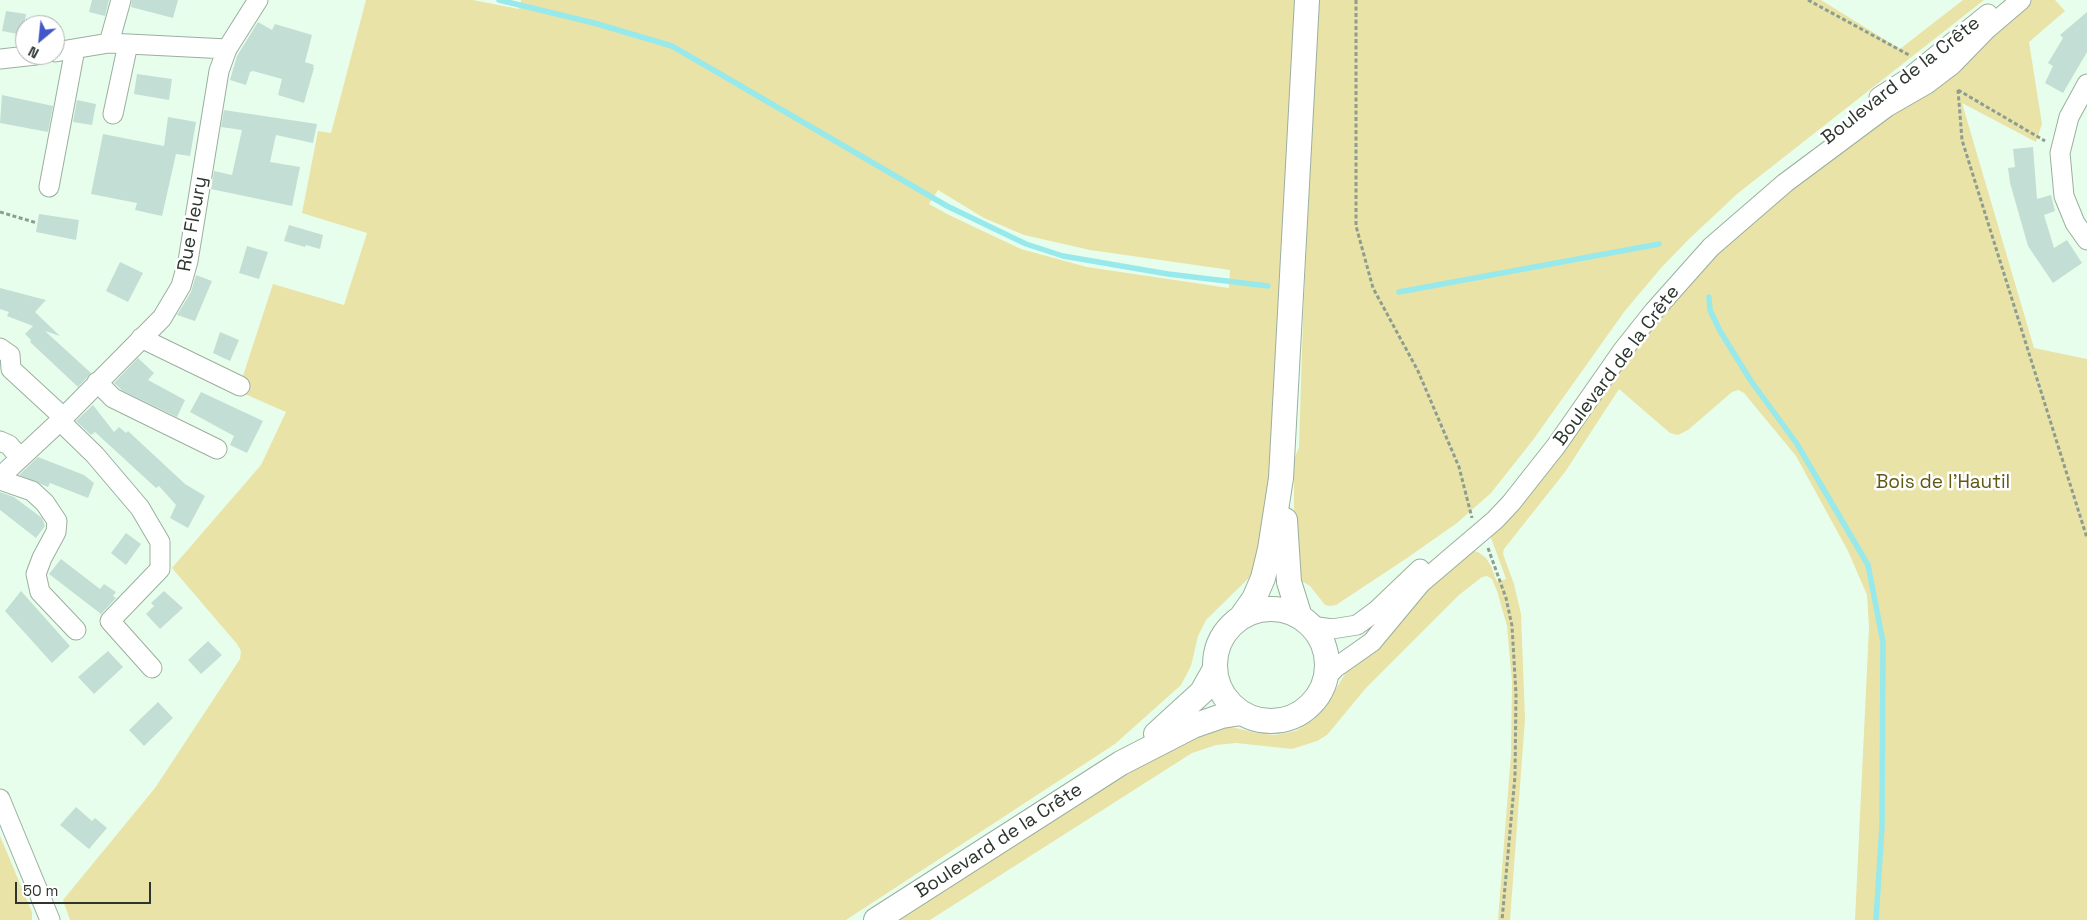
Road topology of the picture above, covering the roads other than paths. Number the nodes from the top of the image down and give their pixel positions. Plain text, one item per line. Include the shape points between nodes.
1 (121, 0) edge
2 (258, 0) edge
3 (1307, 0) edge
4 (2004, 0) edge
5 (2021, 0) edge
6 (119, 43) junction
7 (75, 49) junction
8 (228, 49) junction
9 (65, 50) edge
10 (15, 57) edge
11 (0, 59) edge
12 (2087, 84) edge
13 (113, 114) dead end
14 (49, 187) dead end
15 (2086, 238) edge
16 (141, 338) junction
17 (0, 348) edge
18 (97, 382) junction
19 (240, 386) dead end
20 (61, 419) junction
21 (0, 441) edge
22 (217, 449) dead end
23 (20, 458) junction
24 (0, 478) edge
25 (1281, 478) junction
26 (1477, 529) junction
27 (1242, 616) junction
28 (1306, 621) junction
29 (76, 630) dead end
30 (152, 668) dead end
31 (1215, 669) junction
32 (1326, 678) junction
33 (1241, 713) junction
34 (1121, 763) junction
35 (0, 799) edge
36 (50, 916) edge
37 (876, 920) edge

1 - 6 street
2 - 8 street, Rue Fleury
3 - 25 main road
4 - 26 street, Boulevard de la Crête via 1936,57 1768,184 1693,252 1629,325 1528,468
5 - 26 street, Boulevard de la Crête via 1952,65 1887,107 1800,172 1711,247 1654,311 1532,478 1511,503
6 - 7 street
6 - 8 street
6 - 13 street
7 - 9 street
7 - 14 street
8 - 16 street, Rue Fleury via 219,72 185,274 162,318
10 - 11 street
12 - 15 street via 2069,117 2061,144 2064,196
16 - 18 street, Rue Fleury
16 - 19 street
17 - 20 street via 10,355 11,369
18 - 20 street, Rue Fleury
18 - 22 street via 113,398
20 - 23 street, Rue Fleury
20 - 30 street via 140,508 160,542 160,569 110,621
21 - 23 street via 9,445
23 - 24 street, Rue Fleury
24 - 29 street via 32,491 57,521 56,532 36,574 40,592
25 - 27 main road via 1263,578
25 - 28 main road via 1289,582
26 - 28 street, Boulevard de la Crête via 1413,575 1365,621 1340,629
26 - 32 street, Boulevard de la Crête via 1421,583 1372,642
27 - 28 main road via 1271,609 1289,612
27 - 31 main road via 1224,633 1215,656
28 - 32 main road via 1318,634 1327,656
31 - 33 main road via 1220,690
31 - 34 main road, Boulevard de la Crête via 1190,705
32 - 33 main road via 1312,703 1288,719 1259,720
33 - 34 main road, Boulevard de la Crête via 1193,726
34 - 37 main road, Boulevard de la Crête
35 - 36 street

